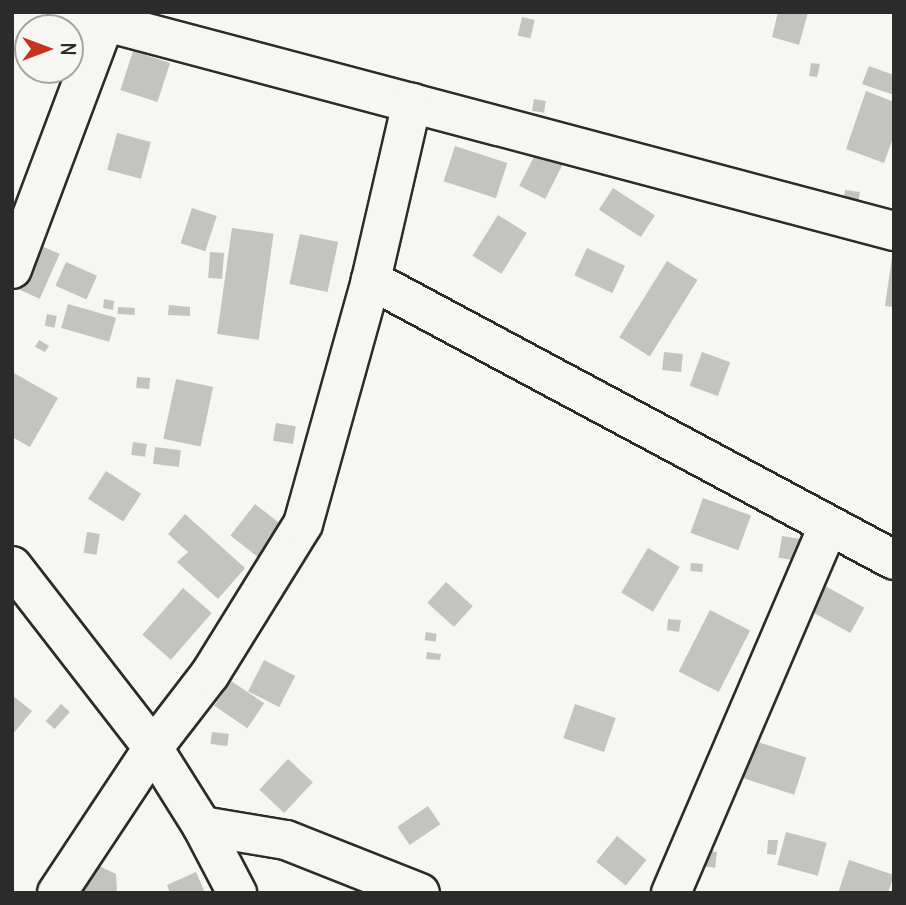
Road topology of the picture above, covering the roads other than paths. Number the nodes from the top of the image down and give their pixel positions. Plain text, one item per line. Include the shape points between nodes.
1 (68, 12) edge
2 (105, 22) junction
3 (412, 103) junction
4 (894, 231) edge
5 (12, 269) edge
6 (371, 280) junction
7 (828, 527) junction
8 (894, 560) edge
9 (12, 566) edge
10 (153, 748) junction
11 (202, 827) junction
12 (57, 893) edge
13 (237, 893) edge
14 (420, 893) edge
15 (671, 893) edge

1 - 2 street
2 - 3 street
2 - 5 street
3 - 4 street
3 - 6 street
6 - 7 street
6 - 10 street via 303,524 210,674
7 - 8 street
7 - 15 street
9 - 10 street
10 - 11 street
10 - 12 street
11 - 13 street
11 - 14 street via 286,841

